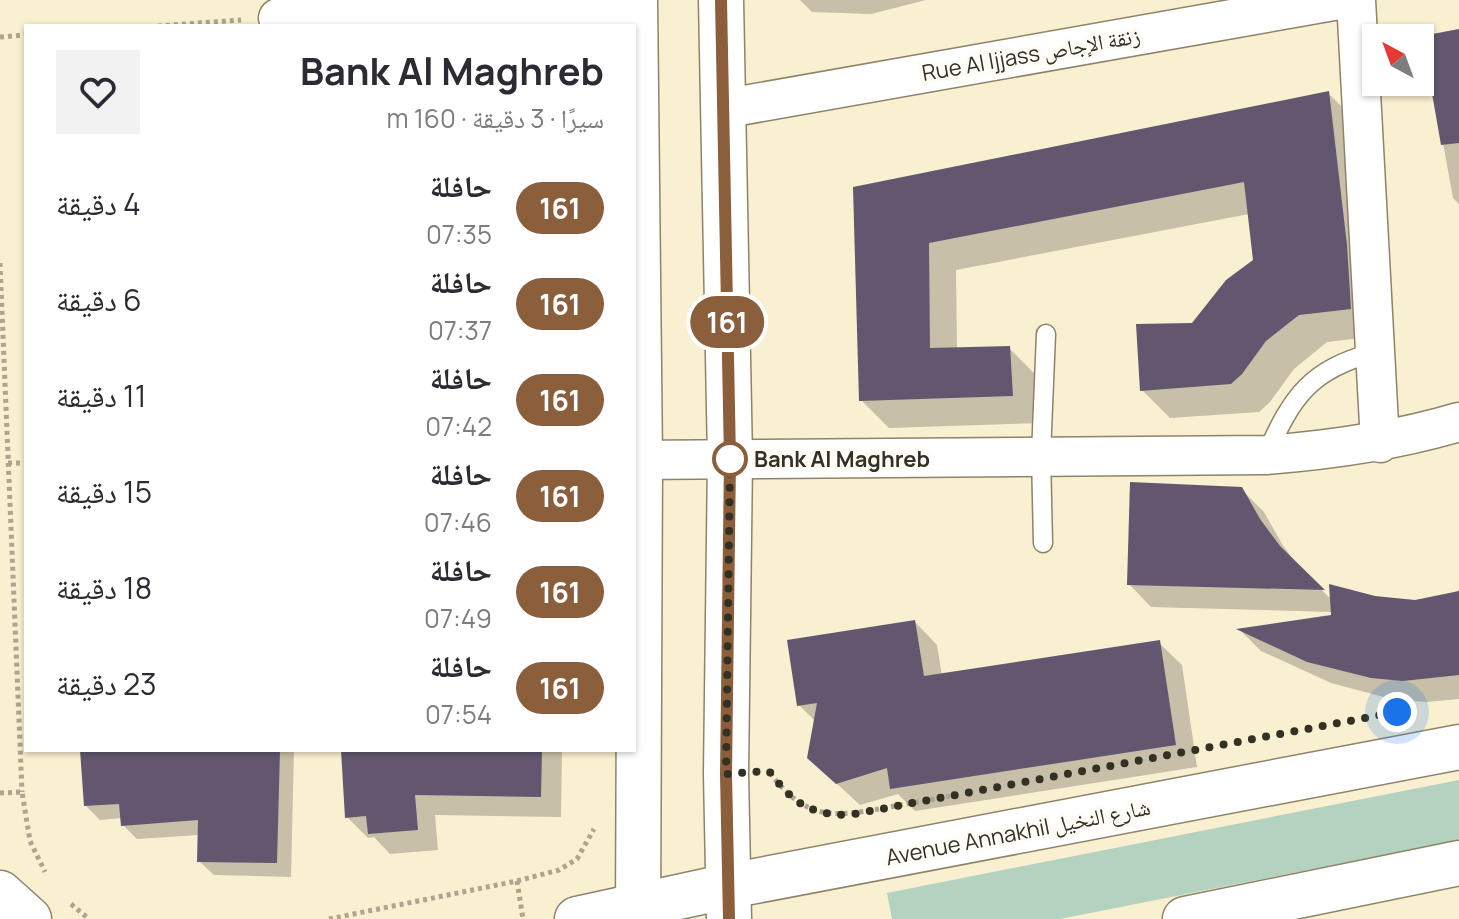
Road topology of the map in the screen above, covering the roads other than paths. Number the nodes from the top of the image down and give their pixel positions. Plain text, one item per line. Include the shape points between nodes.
1 (721, 0) edge
2 (1339, 0) edge
3 (1356, 0) edge
4 (636, 4) edge
5 (278, 18) road end
6 (722, 109) junction
7 (1046, 334) dead end
8 (1375, 352) junction
9 (1459, 422) edge
10 (1380, 443) junction
11 (1041, 455) junction
12 (1266, 455) junction
13 (730, 459) junction
14 (637, 460) edge
15 (1043, 543) dead end
16 (1459, 747) edge
17 (1459, 863) edge
18 (0, 893) edge
19 (729, 903) edge
20 (638, 912) edge
21 (29, 919) edge
22 (577, 919) edge
23 (1185, 919) edge

1 - 6 street
2 - 6 street, Rue Al Ijjass زنقة الإجاص
3 - 8 street
4 - 5 street
4 - 14 street
6 - 13 street
7 - 11 lane
8 - 10 street
8 - 12 lane via 1341,361 1311,381 1283,417
9 - 10 street
10 - 12 street
11 - 12 street
11 - 13 street
11 - 15 lane
13 - 14 street
13 - 19 street
14 - 20 street
16 - 19 street, Avenue Annakhil شارع النخيل
17 - 23 street
18 - 21 street
19 - 20 street, Avenue Annakhil شارع النخيل
20 - 22 street, Avenue Annakhil شارع النخيل

